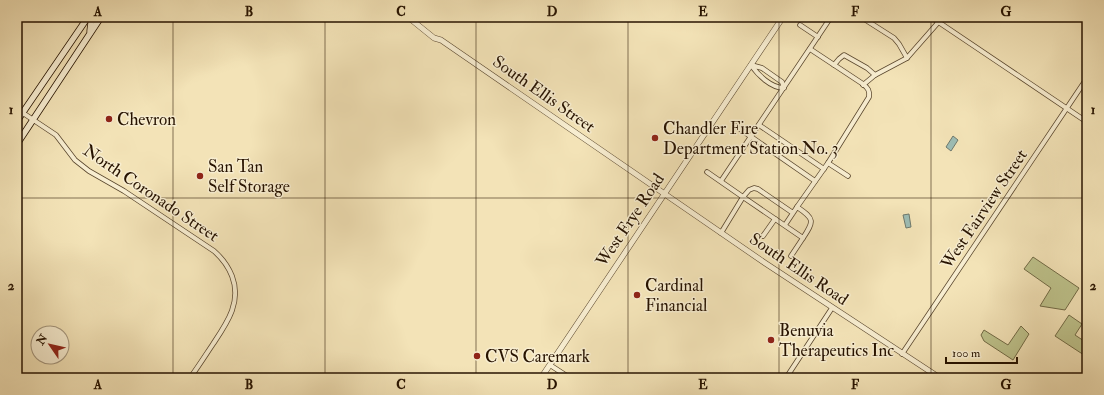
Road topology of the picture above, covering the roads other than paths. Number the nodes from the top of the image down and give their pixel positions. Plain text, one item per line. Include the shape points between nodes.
1 (88, 17) edge
2 (95, 17) edge
3 (101, 17) edge
4 (408, 17) edge
5 (783, 17) edge
6 (831, 17) edge
7 (861, 17) edge
8 (871, 17) edge
9 (931, 17) edge
10 (943, 17) edge
11 (868, 22) junction
12 (939, 23) junction
13 (800, 25) dead end
14 (90, 34) junction
15 (818, 37) junction
16 (810, 49) junction
17 (907, 58) junction
18 (751, 65) junction
19 (834, 65) junction
20 (875, 75) junction
21 (1087, 78) edge
22 (863, 85) junction
23 (784, 88) junction
24 (1067, 108) junction
25 (20, 111) edge
26 (33, 119) junction
27 (17, 121) edge
28 (1087, 122) edge
29 (734, 125) dead end
30 (759, 125) junction
31 (750, 137) junction
32 (17, 144) edge
33 (828, 163) junction
34 (824, 169) junction
35 (707, 172) dead end
36 (848, 176) dead end
37 (721, 181) junction
38 (815, 181) junction
39 (665, 194) junction
40 (744, 197) junction
41 (797, 207) junction
42 (793, 212) junction
43 (775, 219) junction
44 (785, 225) junction
45 (721, 233) junction
46 (763, 236) dead end
47 (803, 238) junction
48 (791, 256) dead end
49 (832, 308) junction
50 (902, 354) junction
51 (550, 365) junction
52 (190, 378) edge
53 (541, 378) edge
54 (570, 378) edge
55 (786, 378) edge
56 (940, 378) edge

1 - 25 main road
2 - 14 main road
3 - 14 main road
4 - 39 street, South Ellis Street via 434,38 441,40
5 - 18 street, West Frye Road
6 - 15 street
7 - 11 street
8 - 11 street
9 - 12 street
10 - 12 street
11 - 17 street via 894,38
12 - 17 street via 934,25
12 - 24 street
13 - 15 street
14 - 26 main road
15 - 16 street
16 - 19 street
16 - 23 street
17 - 20 street
18 - 23 street via 758,74 778,88
18 - 23 street via 762,68 782,82
18 - 39 street, West Frye Road
19 - 20 street via 841,57 846,56
19 - 22 street
20 - 22 street
21 - 24 street, West Fairview Street
22 - 33 street via 870,92 869,98
23 - 30 street
24 - 28 street
24 - 50 street, West Fairview Street
25 - 26 street, North Coronado Street
25 - 27 main road
26 - 32 main road
26 - 52 street, North Coronado Street via 56,135 75,160 88,171 124,191 218,254 226,264 236,296 231,316
29 - 31 street
30 - 31 street
30 - 34 street
31 - 37 street
31 - 38 street
33 - 34 street
33 - 36 street
34 - 38 street
35 - 37 street
37 - 40 street
38 - 41 street
39 - 45 street, South Ellis Road
39 - 51 street, West Frye Road
40 - 42 street via 749,190 758,189
40 - 43 street
40 - 45 street
41 - 42 street
41 - 47 street via 811,219 812,224
42 - 44 street
43 - 44 street
43 - 46 street
44 - 47 street
45 - 49 street, South Ellis Road
47 - 48 street
49 - 50 street, South Ellis Road
49 - 55 street
50 - 56 street, South Ellis Road
51 - 53 street, West Frye Road
51 - 54 street

